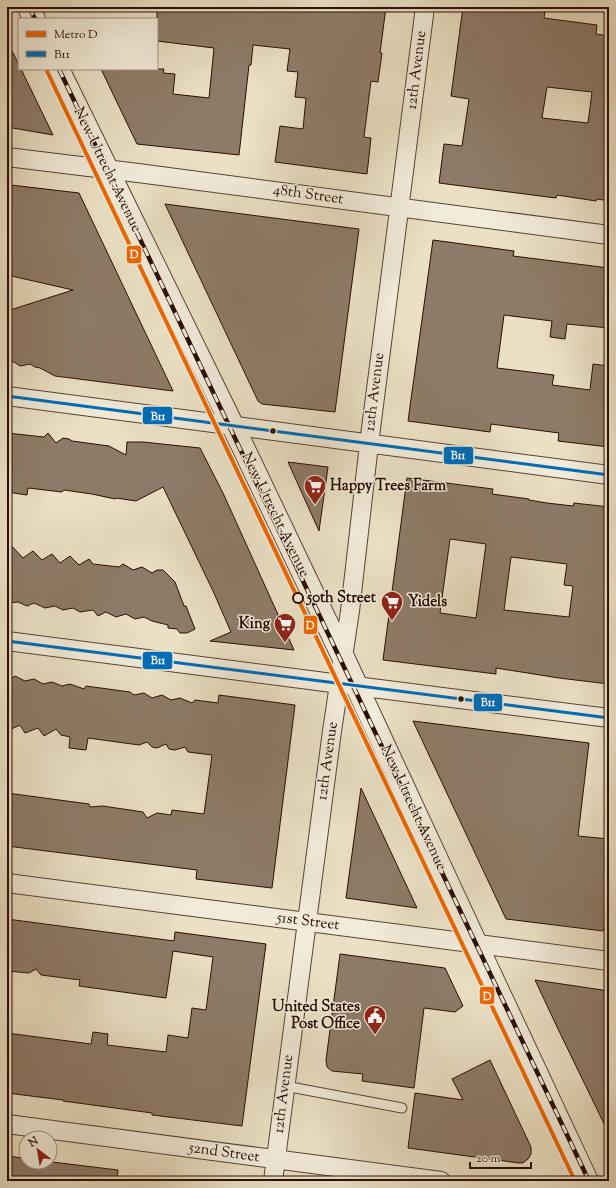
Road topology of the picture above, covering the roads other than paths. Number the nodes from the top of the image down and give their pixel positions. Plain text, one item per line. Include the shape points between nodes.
1 (28, 7) edge
2 (425, 7) edge
3 (34, 18) edge
4 (58, 70) edge
5 (7, 157) edge
6 (107, 169) junction
7 (399, 208) junction
8 (609, 235) edge
9 (7, 396) edge
10 (233, 426) junction
11 (369, 444) junction
12 (609, 475) edge
13 (7, 641) edge
14 (343, 657) junction
15 (348, 684) junction
16 (609, 718) edge
17 (7, 883) edge
18 (306, 922) junction
19 (476, 944) junction
20 (609, 961) edge
21 (285, 1086) junction
22 (402, 1108) dead end
23 (7, 1124) edge
24 (276, 1160) junction
25 (273, 1181) edge
26 (441, 1181) edge
27 (587, 1181) edge

1 - 3 street
2 - 7 street, 12th Avenue
4 - 6 street, New Utrecht Avenue
5 - 6 street, 48th Street
6 - 7 street, 48th Street
6 - 10 street, New Utrecht Avenue
7 - 8 street, 48th Street
7 - 11 street, 12th Avenue
9 - 10 street
10 - 11 street
10 - 14 street, New Utrecht Avenue
11 - 12 street
11 - 14 street, 12th Avenue
13 - 15 street
14 - 15 street, New Utrecht Avenue
15 - 16 street
15 - 18 street, 12th Avenue via 332,731
15 - 19 street, New Utrecht Avenue
17 - 18 street, 51st Street
18 - 19 street, 51st Street
18 - 21 street, 12th Avenue
19 - 20 street, 51st Street
19 - 27 street, New Utrecht Avenue
21 - 22 lane
21 - 24 street, 12th Avenue
23 - 24 street, 52nd Street
24 - 25 street, 12th Avenue
24 - 26 street, 52nd Street

